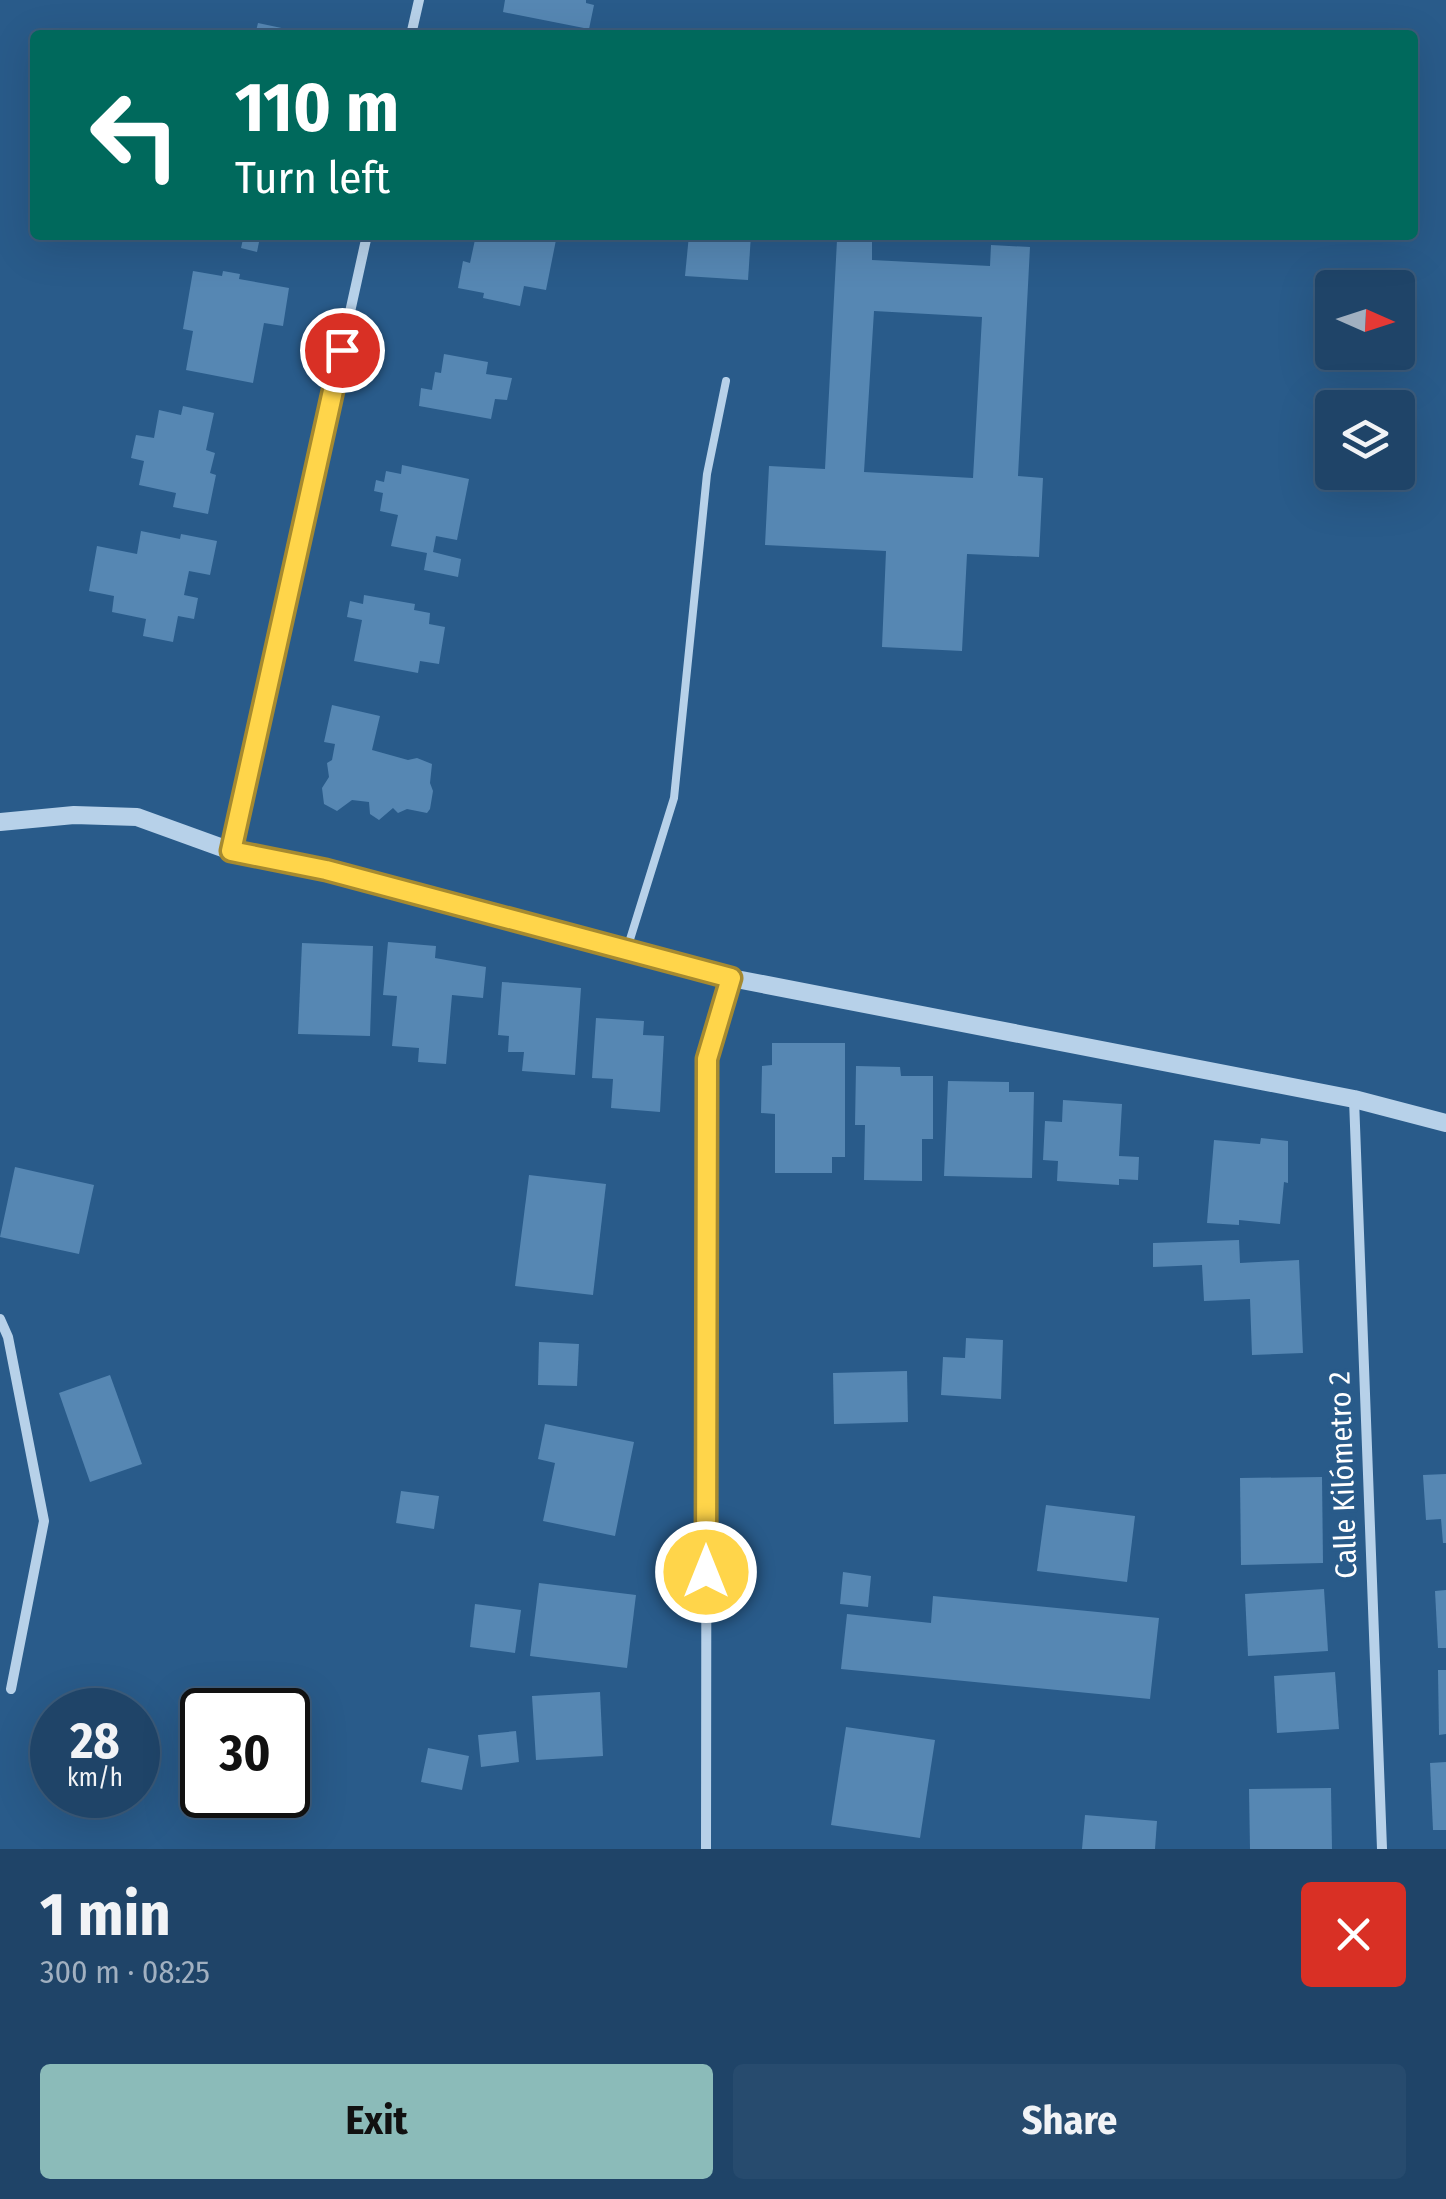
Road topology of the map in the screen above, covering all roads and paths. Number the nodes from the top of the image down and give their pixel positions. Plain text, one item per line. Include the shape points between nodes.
1 (419, 0) edge
2 (412, 30) edge
3 (366, 240) edge
4 (726, 381) dead end
5 (0, 822) edge
6 (231, 851) junction
7 (627, 949) junction
8 (731, 978) junction
9 (1354, 1099) junction
10 (1446, 1123) edge
11 (0, 1319) edge
12 (12, 1689) dead end
13 (706, 1849) edge
14 (1382, 1849) edge

1 - 2 street
3 - 6 street
4 - 7 lane via 707,474 674,798
5 - 6 street via 137,818
6 - 7 street
7 - 8 street
8 - 9 street
8 - 13 street via 707,1059
9 - 10 street
9 - 14 street, Calle Kilómetro 2
11 - 12 street via 44,1521

